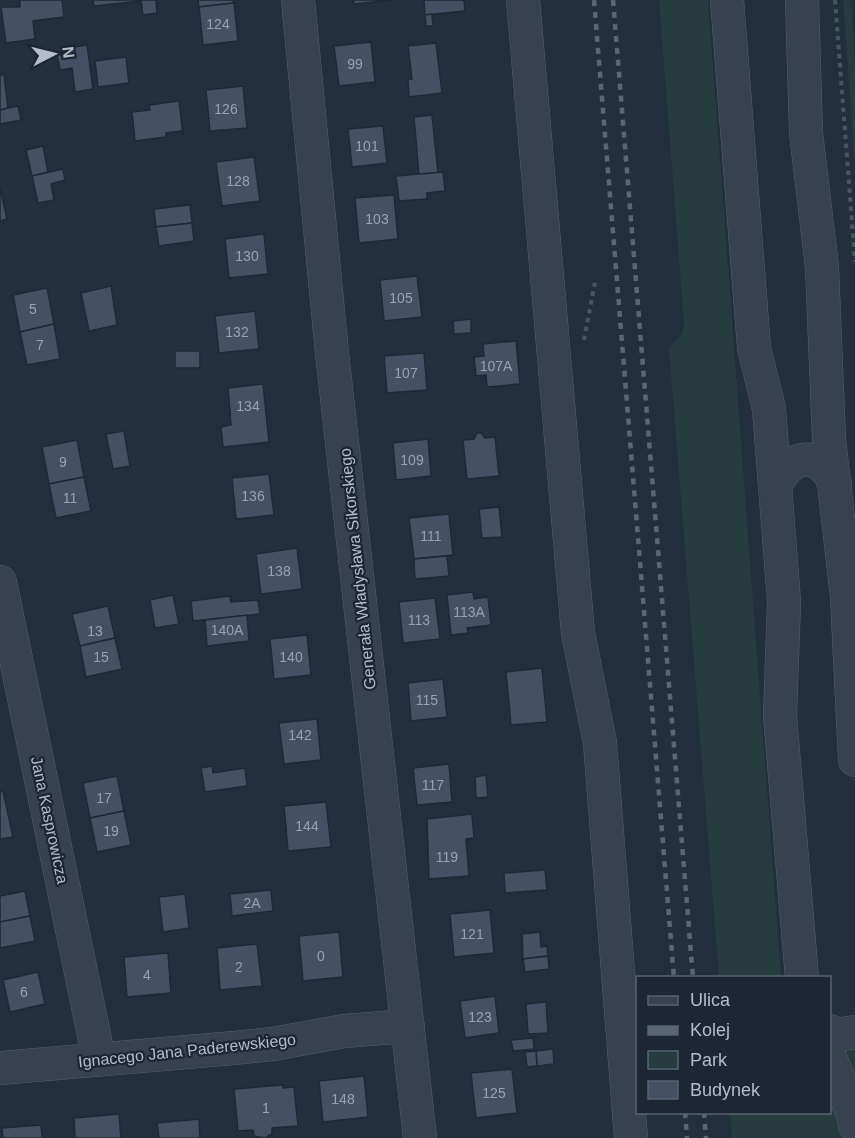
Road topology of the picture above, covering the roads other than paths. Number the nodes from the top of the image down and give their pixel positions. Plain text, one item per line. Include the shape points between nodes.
1 (298, 0) edge
2 (523, 0) edge
3 (727, 0) edge
4 (802, 0) edge
5 (836, 484) junction
6 (775, 488) junction
7 (0, 582) edge
8 (855, 760) edge
9 (802, 976) edge
10 (408, 1026) junction
11 (831, 1032) edge
12 (855, 1032) edge
13 (99, 1059) junction
14 (831, 1060) edge
15 (0, 1068) edge
16 (855, 1125) edge
17 (420, 1138) edge
18 (631, 1138) edge

1 - 10 street, Generała Władysława Sikorskiego via 332,352
2 - 18 street via 578,633 600,743
3 - 6 street via 754,348 769,409
4 - 5 street via 806,133 822,267 829,439
5 - 6 street via 822,465 803,460 788,466
5 - 8 street via 847,597
6 - 9 street via 784,601 780,716
7 - 13 street, Jana Kasprowicza
10 - 13 street, Ignacego Jana Paderewskiego via 344,1031 273,1044
10 - 17 street, Generała Władysława Sikorskiego
11 - 12 street via 837,1035
13 - 15 street, Ignacego Jana Paderewskiego
14 - 16 street

